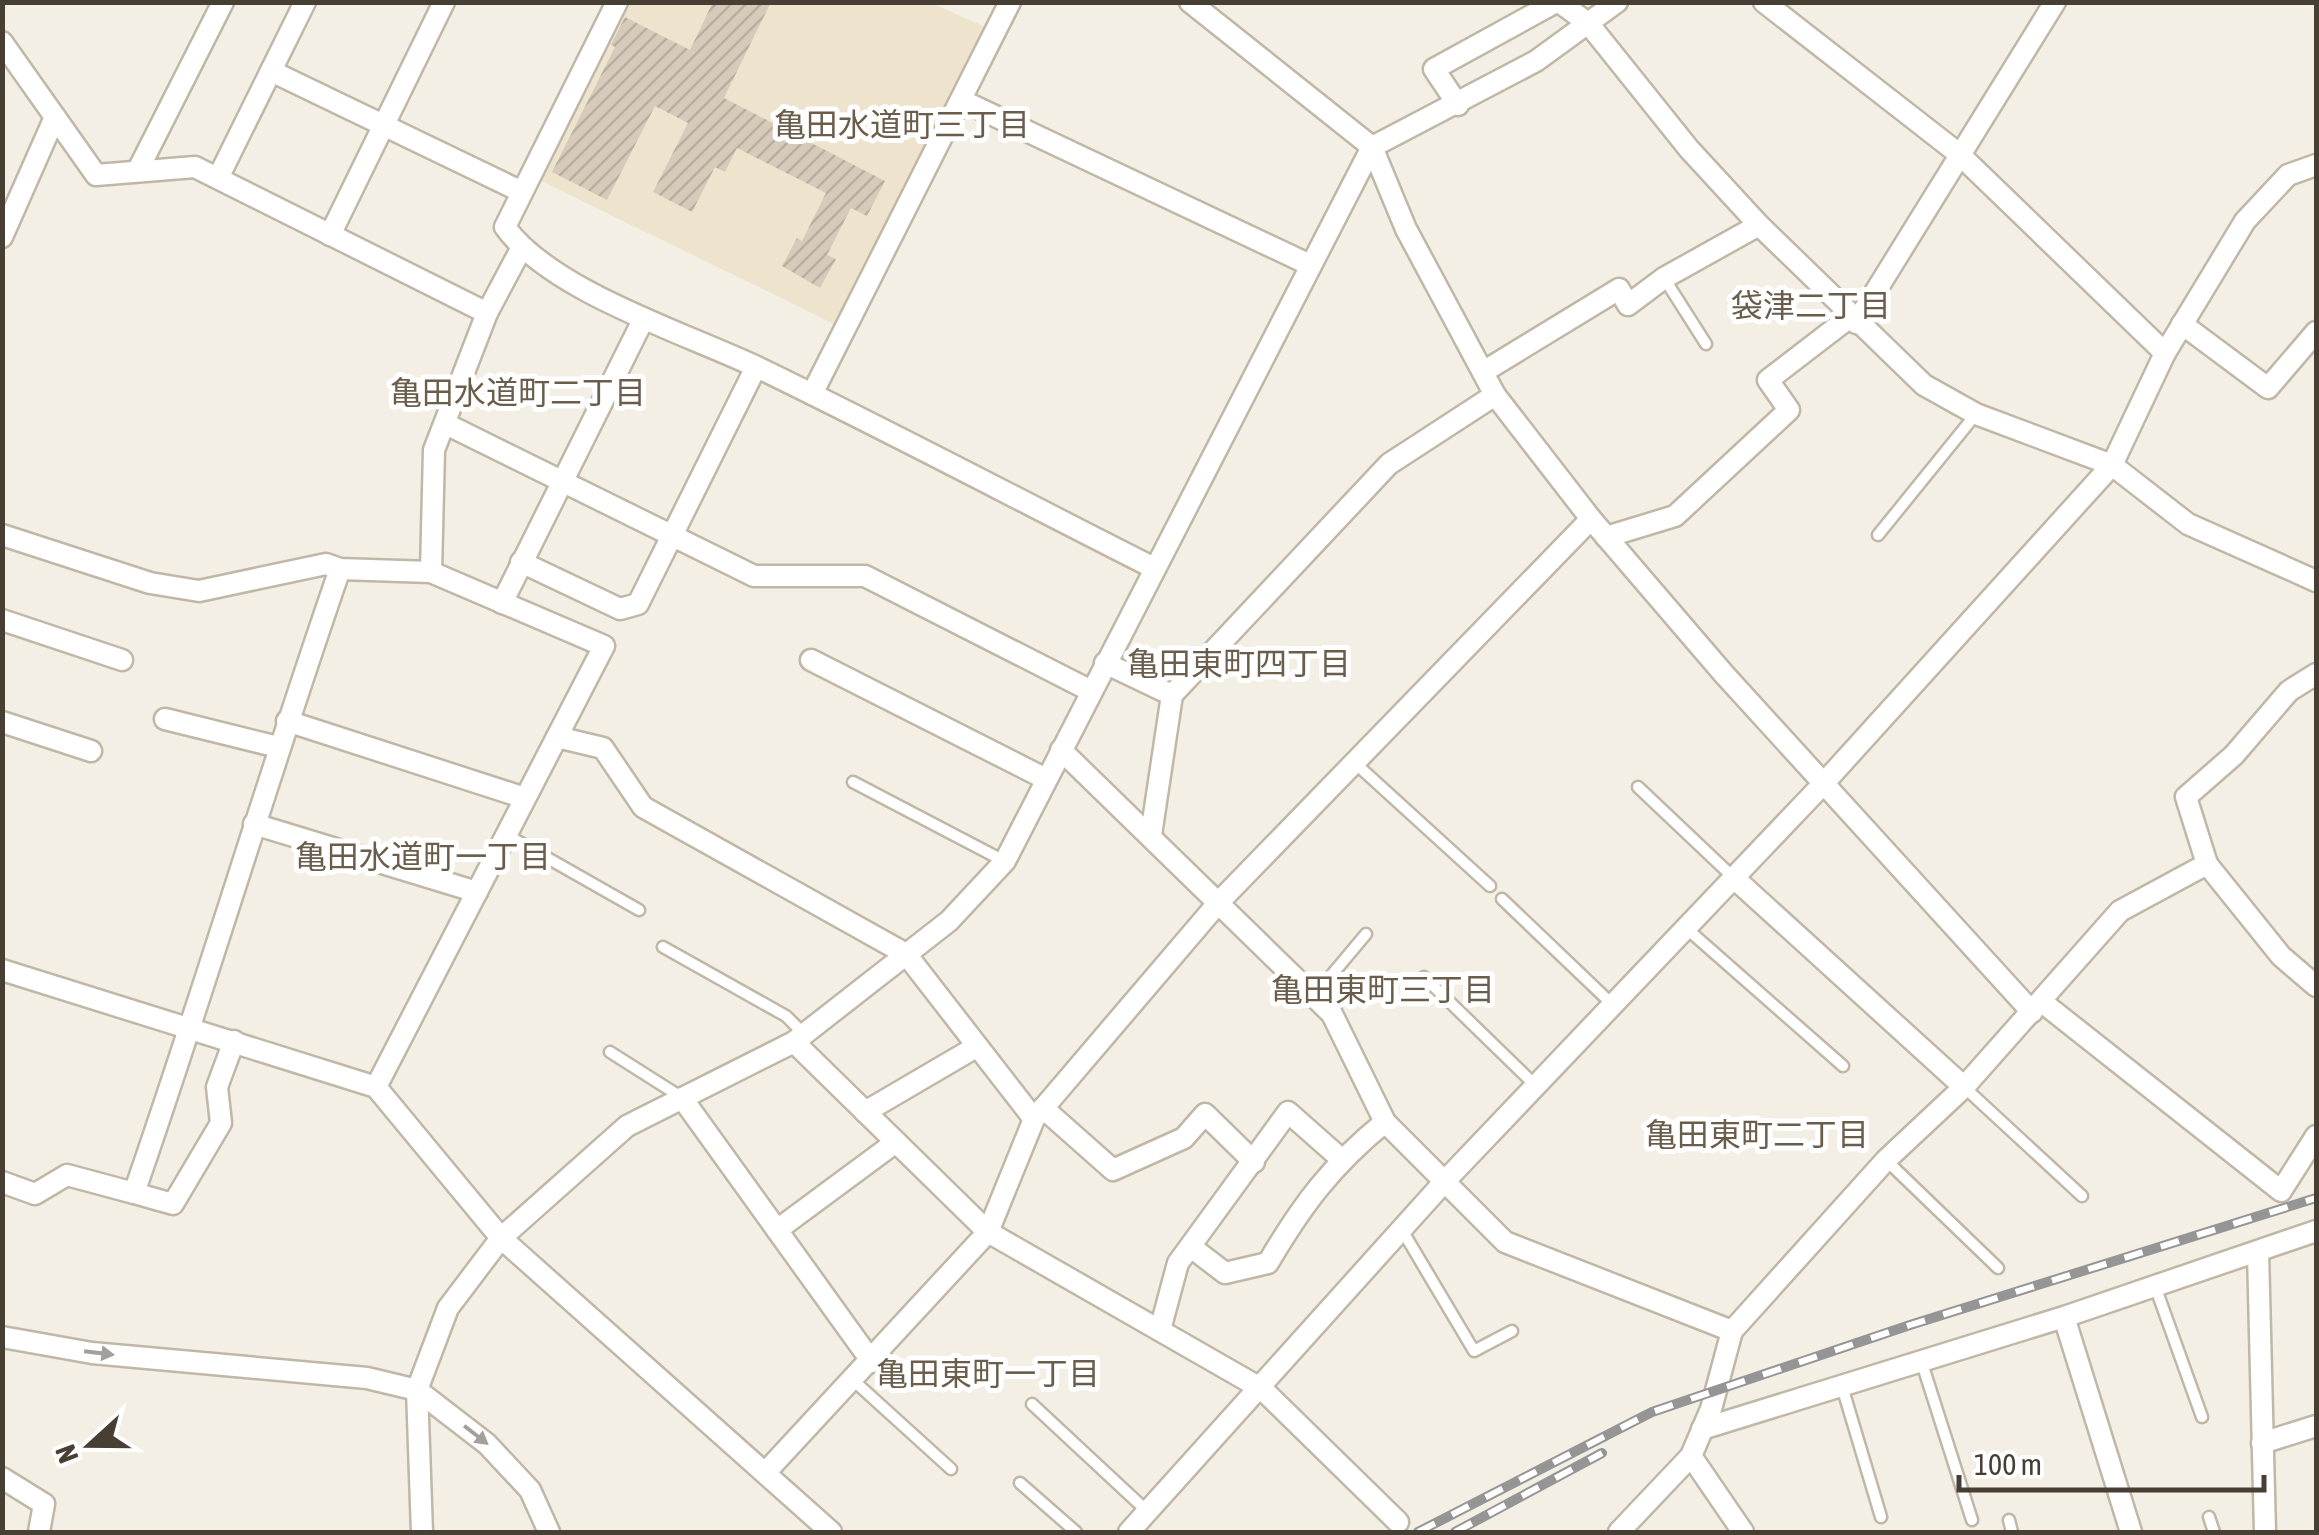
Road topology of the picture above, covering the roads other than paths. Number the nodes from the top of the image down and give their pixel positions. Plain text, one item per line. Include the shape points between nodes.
1 (305, 2) edge
2 (444, 2) edge
3 (617, 2) edge
4 (1010, 2) edge
5 (1190, 2) edge
6 (1558, 2) edge
7 (1617, 2) edge
8 (1764, 2) edge
9 (2055, 2) edge
10 (215, 5) edge
11 (1588, 23) junction
12 (2, 42) edge
13 (271, 71) junction
14 (960, 100) junction
15 (1458, 105) junction
16 (55, 117) junction
17 (384, 125) junction
18 (1372, 147) junction
19 (1959, 154) junction
20 (2316, 165) edge
21 (138, 170) junction
22 (218, 178) junction
23 (522, 192) junction
24 (1759, 226) junction
25 (330, 235) junction
26 (2, 237) edge
27 (520, 249) junction
28 (1308, 264) junction
29 (1664, 278) junction
30 (486, 313) junction
31 (644, 320) junction
32 (1853, 320) junction
33 (2182, 324) junction
34 (2316, 332) edge
35 (1706, 344) dead end
36 (2165, 352) junction
37 (756, 367) junction
38 (1482, 372) junction
39 (812, 394) junction
40 (1496, 395) junction
41 (1976, 414) junction
42 (446, 424) junction
43 (2112, 466) junction
44 (560, 480) junction
45 (1591, 519) junction
46 (2, 535) edge
47 (671, 535) junction
48 (1878, 535) dead end
49 (1606, 536) junction
50 (521, 562) junction
51 (1154, 568) junction
52 (340, 569) junction
53 (430, 572) junction
54 (2316, 580) edge
55 (502, 603) junction
56 (2, 620) edge
57 (122, 660) dead end
58 (811, 660) dead end
59 (1105, 663) junction
60 (2316, 674) edge
61 (1091, 691) junction
62 (1172, 695) junction
63 (165, 719) dead end
64 (2, 722) edge
65 (287, 722) junction
66 (557, 737) junction
67 (278, 747) junction
68 (1061, 750) junction
69 (90, 751) dead end
70 (1354, 762) junction
71 (1046, 779) junction
72 (852, 782) dead end
73 (1824, 783) junction
74 (1638, 786) dead end
75 (525, 798) junction
76 (254, 824) junction
77 (506, 834) junction
78 (1151, 834) junction
79 (1005, 861) junction
80 (2207, 864) junction
81 (1734, 878) junction
82 (1490, 886) dead end
83 (476, 892) junction
84 (1502, 899) dead end
85 (1218, 902) junction
86 (640, 910) dead end
87 (1686, 928) junction
88 (1366, 934) dead end
89 (663, 947) dead end
90 (906, 954) junction
91 (2, 970) edge
92 (1424, 977) dead end
93 (2316, 986) edge
94 (1314, 996) junction
95 (1613, 1004) junction
96 (2037, 1007) junction
97 (192, 1027) junction
98 (799, 1038) junction
99 (234, 1041) junction
100 (976, 1047) junction
101 (610, 1052) dead end
102 (1843, 1066) dead end
103 (1536, 1086) junction
104 (376, 1087) junction
105 (1964, 1087) junction
106 (682, 1098) junction
107 (866, 1112) junction
108 (1038, 1113) junction
109 (1384, 1122) junction
110 (2316, 1136) edge
111 (896, 1142) junction
112 (1340, 1158) junction
113 (1886, 1160) junction
114 (1254, 1162) junction
115 (1446, 1180) junction
116 (2, 1182) edge
117 (134, 1193) junction
118 (2082, 1196) dead end
119 (777, 1230) junction
120 (1402, 1230) junction
121 (2316, 1231) edge
122 (988, 1232) junction
123 (500, 1238) junction
124 (1191, 1247) junction
125 (2258, 1252) junction
126 (1998, 1268) dead end
127 (2155, 1285) junction
128 (2064, 1317) junction
129 (1160, 1330) junction
130 (1512, 1331) dead end
131 (1732, 1331) junction
132 (2, 1337) edge
133 (1921, 1360) junction
134 (872, 1362) junction
135 (854, 1380) junction
136 (1841, 1383) junction
137 (1262, 1389) junction
138 (417, 1390) junction
139 (1032, 1404) dead end
140 (2202, 1417) dead end
141 (2316, 1426) edge
142 (1702, 1429) junction
143 (2262, 1443) junction
144 (1691, 1456) junction
145 (951, 1469) dead end
146 (765, 1474) junction
147 (2, 1478) edge
148 (1020, 1483) dead end
149 (1148, 1512) junction
150 (1881, 1516) dead end
151 (2209, 1517) dead end
152 (1972, 1520) dead end
153 (1398, 1522) dead end
154 (39, 1532) edge
155 (422, 1532) edge
156 (549, 1532) edge
157 (831, 1532) edge
158 (1076, 1532) edge
159 (1129, 1532) edge
160 (1618, 1532) edge
161 (1743, 1532) edge
162 (2130, 1532) edge
163 (2214, 1532) edge
164 (2266, 1532) edge

1 - 13 street
2 - 17 street
3 - 23 street
4 - 14 street
5 - 18 street
6 - 11 street
6 - 15 street via 1434,68
7 - 11 street
8 - 19 street
9 - 19 street
10 - 21 street
11 - 15 street
11 - 24 street
12 - 16 street
13 - 17 street
13 - 22 street
14 - 28 street
14 - 39 street
15 - 18 street
16 - 21 street via 96,175
16 - 26 street
17 - 23 street
17 - 25 street
18 - 28 street
18 - 38 street via 1406,229
19 - 32 street
19 - 36 street
20 - 33 street via 2288,176 2245,221
21 - 22 street via 195,167
22 - 25 street
23 - 27 street via 504,227
24 - 29 street
24 - 32 street
25 - 30 street
27 - 30 street
27 - 31 street
28 - 51 street
29 - 35 lane
29 - 38 street via 1628,305 1619,289
30 - 42 street
31 - 37 street
31 - 44 street
32 - 41 street via 1924,385
32 - 49 street via 1768,380 1789,410 1675,516
33 - 34 street via 2268,388
33 - 36 street
36 - 43 street
37 - 39 street
37 - 47 street
38 - 40 street
39 - 51 street
40 - 45 street
40 - 62 street via 1389,464
41 - 43 street
41 - 48 lane
42 - 44 street
42 - 53 street via 434,450
43 - 54 street via 2188,524
43 - 73 street
44 - 47 street
44 - 50 street
45 - 49 street
45 - 70 street
46 - 52 street via 150,583 199,591 326,564
47 - 50 street via 638,604 620,609
47 - 61 street via 754,576 866,576
49 - 73 street
50 - 55 street
51 - 59 street
52 - 53 street
52 - 65 street
53 - 55 street
55 - 66 street via 604,646
56 - 57 street
58 - 71 street
59 - 61 street
59 - 62 street
60 - 80 street via 2289,691 2234,755 2186,797
61 - 68 street
62 - 78 street
63 - 67 street
64 - 69 street
65 - 67 street
65 - 75 street
66 - 75 street
66 - 90 street via 603,748 643,807
67 - 76 street
68 - 71 street
68 - 78 street
70 - 82 lane
70 - 85 street
71 - 79 street
72 - 79 lane
73 - 81 street
73 - 96 street
74 - 81 lane
75 - 77 street
76 - 83 street
76 - 97 street
77 - 83 street
77 - 86 lane
78 - 85 street
79 - 90 street via 949,921
80 - 93 street via 2280,956
80 - 96 street via 2120,911
81 - 87 street
81 - 105 street
83 - 104 street
84 - 95 lane
85 - 94 street
85 - 108 street
87 - 95 street
87 - 102 lane
88 - 94 lane
89 - 98 lane via 786,1016
90 - 98 street
90 - 100 street
91 - 97 street
92 - 103 lane
94 - 109 street via 1332,1014
95 - 103 street
96 - 105 street
96 - 110 street via 2280,1191
97 - 99 street
97 - 117 street
98 - 106 street
98 - 107 street
99 - 104 street
99 - 117 street via 217,1088 221,1123 173,1204
100 - 107 street
100 - 108 street
101 - 106 lane
103 - 115 street
104 - 123 street
105 - 113 street
105 - 118 lane
106 - 119 street
106 - 123 street via 627,1126
107 - 111 street
108 - 114 street via 1113,1170 1184,1138 1205,1114
108 - 122 street
109 - 112 street
109 - 115 street
111 - 119 street
111 - 122 street
112 - 114 street via 1288,1112
112 - 124 street via 1268,1263 1225,1273
113 - 126 lane
113 - 131 street
114 - 124 street
115 - 120 street
115 - 131 street via 1505,1242
116 - 117 street via 35,1194 67,1175
119 - 134 street
120 - 130 lane via 1474,1351
120 - 137 street
121 - 125 street
122 - 129 street
122 - 134 street
123 - 138 street via 448,1308
123 - 146 street
124 - 129 street via 1178,1263
125 - 127 street
125 - 143 street
127 - 128 street
127 - 140 lane
128 - 133 street
128 - 162 street
129 - 137 street
131 - 142 street
132 -> 138 street via 92,1353 367,1378
133 - 136 street
133 - 152 lane
134 - 135 street
135 - 145 lane
135 - 146 street
136 - 142 street
136 - 150 lane
137 - 149 street
137 - 153 street
138 - 155 street
138 -> 156 street via 487,1444 530,1490
139 - 149 lane
141 - 143 street
142 - 144 street
143 - 164 street
144 - 160 street
144 - 161 street
146 - 157 street
147 - 154 street via 44,1504
148 - 158 lane
149 - 159 street
151 - 163 lane

